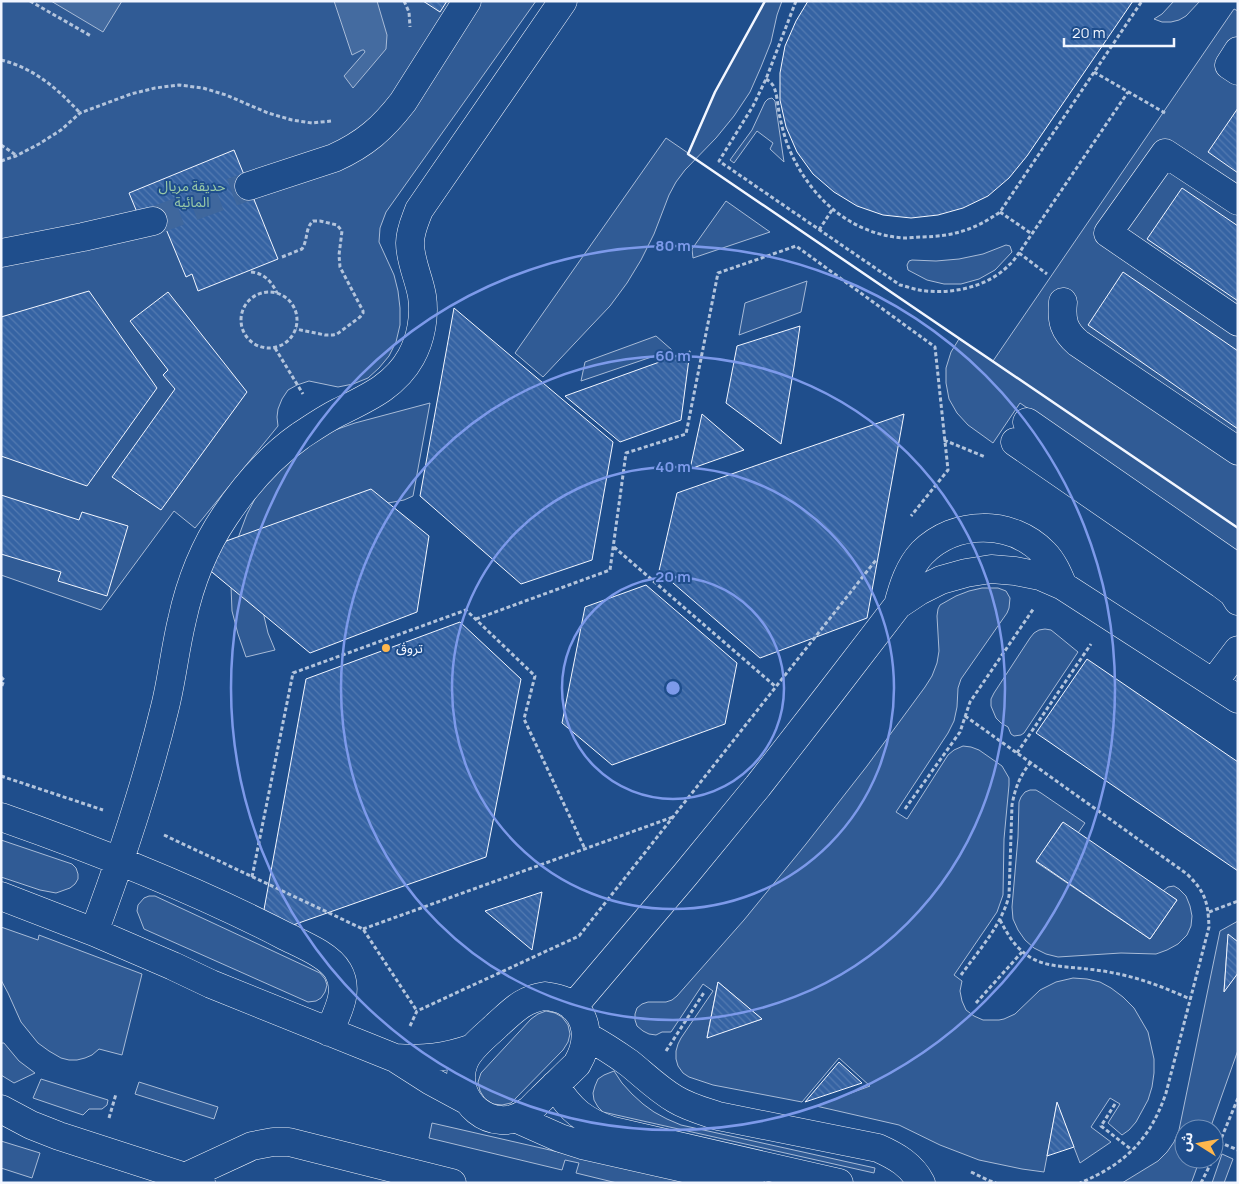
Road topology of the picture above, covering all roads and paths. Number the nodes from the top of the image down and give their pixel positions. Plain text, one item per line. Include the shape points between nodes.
1 (30, 1) edge
2 (404, 1) edge
3 (467, 1) edge
4 (563, 1) edge
5 (796, 1) edge
6 (1142, 1) edge
7 (410, 33) dead end
8 (91, 36) dead end
9 (1238, 51) edge
10 (1, 60) edge
11 (1238, 71) edge
12 (1094, 72) junction
13 (766, 79) junction
14 (1128, 92) junction
15 (80, 113) junction
16 (1165, 113) dead end
17 (336, 120) dead end
18 (1, 145) edge
19 (16, 156) junction
20 (1, 161) edge
21 (249, 186) tunnel mouth
22 (1238, 201) edge
23 (832, 210) junction
24 (1000, 212) junction
25 (153, 221) tunnel mouth
26 (819, 230) junction
27 (1032, 234) junction
28 (1, 253) edge
29 (1019, 253) junction
30 (282, 257) dead end
31 (252, 272) dead end
32 (1058, 290) joint
33 (277, 293) junction
34 (1238, 322) edge
35 (296, 329) junction
36 (275, 348) junction
37 (320, 423) junction
38 (944, 440) junction
39 (1238, 451) edge
40 (991, 459) dead end
41 (907, 522) dead end
42 (613, 547) junction
43 (878, 558) dead end
44 (1238, 568) edge
45 (1063, 586) junction
46 (1238, 600) edge
47 (1038, 601) dead end
48 (898, 605) junction
49 (476, 619) junction
50 (1095, 637) dead end
51 (1238, 650) edge
52 (1, 677) edge
53 (1212, 683) junction
54 (776, 687) junction
55 (1, 688) edge
56 (1238, 699) edge
57 (965, 716) junction
58 (1017, 753) junction
59 (1030, 763) junction
60 (905, 809) dead end
61 (1, 817) edge
62 (673, 817) junction
63 (585, 849) junction
64 (121, 861) junction
65 (252, 877) dead end
66 (1, 896) edge
67 (1238, 901) edge
68 (1208, 912) junction
69 (1000, 920) junction
70 (363, 930) dead end
71 (94, 932) junction
72 (1022, 952) junction
73 (961, 975) dead end
74 (706, 991) dead end
75 (1190, 999) junction
76 (976, 1003) dead end
77 (573, 1007) junction
78 (329, 1032) junction
79 (586, 1036) junction
80 (473, 1048) junction
81 (662, 1057) dead end
82 (395, 1058) junction
83 (555, 1085) junction
84 (1238, 1098) edge
85 (468, 1101) junction
86 (1115, 1104) dead end
87 (1, 1109) edge
88 (515, 1118) junction
89 (1224, 1130) edge
90 (1224, 1144) edge
91 (1132, 1150) junction
92 (1238, 1150) edge
93 (1208, 1169) edge
94 (971, 1172) dead end
95 (194, 1180) edge
96 (452, 1183) edge
97 (750, 1183) edge
98 (839, 1183) edge
99 (921, 1183) edge
100 (996, 1183) edge
101 (1080, 1183) edge
102 (1201, 1183) edge

1 - 8 path
2 - 7 path via 409,12
3 - 21 street via 403,102 364,142 341,155
4 - 37 street via 419,210 410,242 411,259 422,296 423,317 411,358 382,389
5 - 13 path
6 - 12 path
9 - 11 street via 1228,65
10 - 15 path via 29,70 48,82
12 - 14 path
12 - 24 path
13 - 23 path via 774,87 783,132 799,170
13 - 26 path via 719,161
14 - 16 path
14 - 27 path
15 - 17 path via 131,94 179,85 226,95 268,114 292,120 312,123
15 - 19 path via 61,130
18 - 19 path
19 - 20 path
22 - 34 street via 1165,153 1108,233
23 - 24 path via 878,233 903,238 948,235 968,230
23 - 26 path
24 - 27 path
25 - 28 street
26 - 29 path via 900,284 918,290 958,290 979,284 997,275
27 - 29 path
29 - 32 path
30 - 35 path via 302,249 308,226 313,221 337,225 342,231 340,268 363,312 337,334
31 - 33 path via 269,280
32 - 39 street via 1065,327 1070,336
33 - 35 path via 294,307
33 - 36 path via 256,295 245,305 241,320 244,334 254,345
35 - 36 path via 288,342
36 - 37 path
37 - 64 street via 276,456 245,489 224,518 198,567 182,620 151,763
38 - 40 path
38 - 41 path via 948,470
38 - 42 path via 935,347 796,246 718,273 686,434 626,453
42 - 49 path via 610,570
42 - 54 path
43 - 54 path
44 - 46 street via 1021,432
45 - 48 street via 1040,576 1015,571 966,572 941,580
45 - 48 street via 1043,552 1028,540 1011,532 973,528 954,532 922,553 910,569
45 - 53 street
47 - 57 path via 970,702
48 - 77 street via 686,876
49 - 63 path via 535,676 524,719
49 - 65 path via 466,610 293,673
50 - 58 path
51 - 53 street
52 - 55 path via 4,680
53 - 56 street
54 - 62 path
57 - 58 path
57 - 60 path via 960,732
58 - 59 path
59 - 68 path via 1187,874 1205,897
59 - 69 path via 1017,782 1014,794 1009,896
61 - 64 street
62 - 63 path
62 - 82 path via 579,936 417,1011
63 - 70 path
64 - 71 street
64 - 78 street via 222,906 331,962 338,970 343,994
66 - 71 street
67 - 68 path
68 - 75 path via 1209,927
69 - 72 path
69 - 73 path
71 - 78 street
72 - 75 path via 1047,965 1114,973
72 - 76 path
74 - 81 path
75 - 91 path via 1161,1109 1144,1138
77 - 79 street via 585,1025
77 - 80 street via 565,1001 545,996 526,1001
78 - 82 street
79 - 83 street via 582,1055
79 - 99 street via 674,1099 695,1109 878,1148 907,1165
80 - 82 street via 435,1058
80 - 85 street via 464,1061 460,1077
82 - 85 street
83 - 88 street
83 - 98 street via 563,1098 585,1119 613,1131
84 - 89 path
85 - 88 street via 489,1118
86 - 91 path via 1101,1126
87 - 95 street via 31,1126 58,1136
88 - 97 street via 582,1145
90 - 92 path
91 - 101 path via 1116,1165
93 - 102 path
94 - 100 path
95 - 96 street via 252,1146 289,1142

